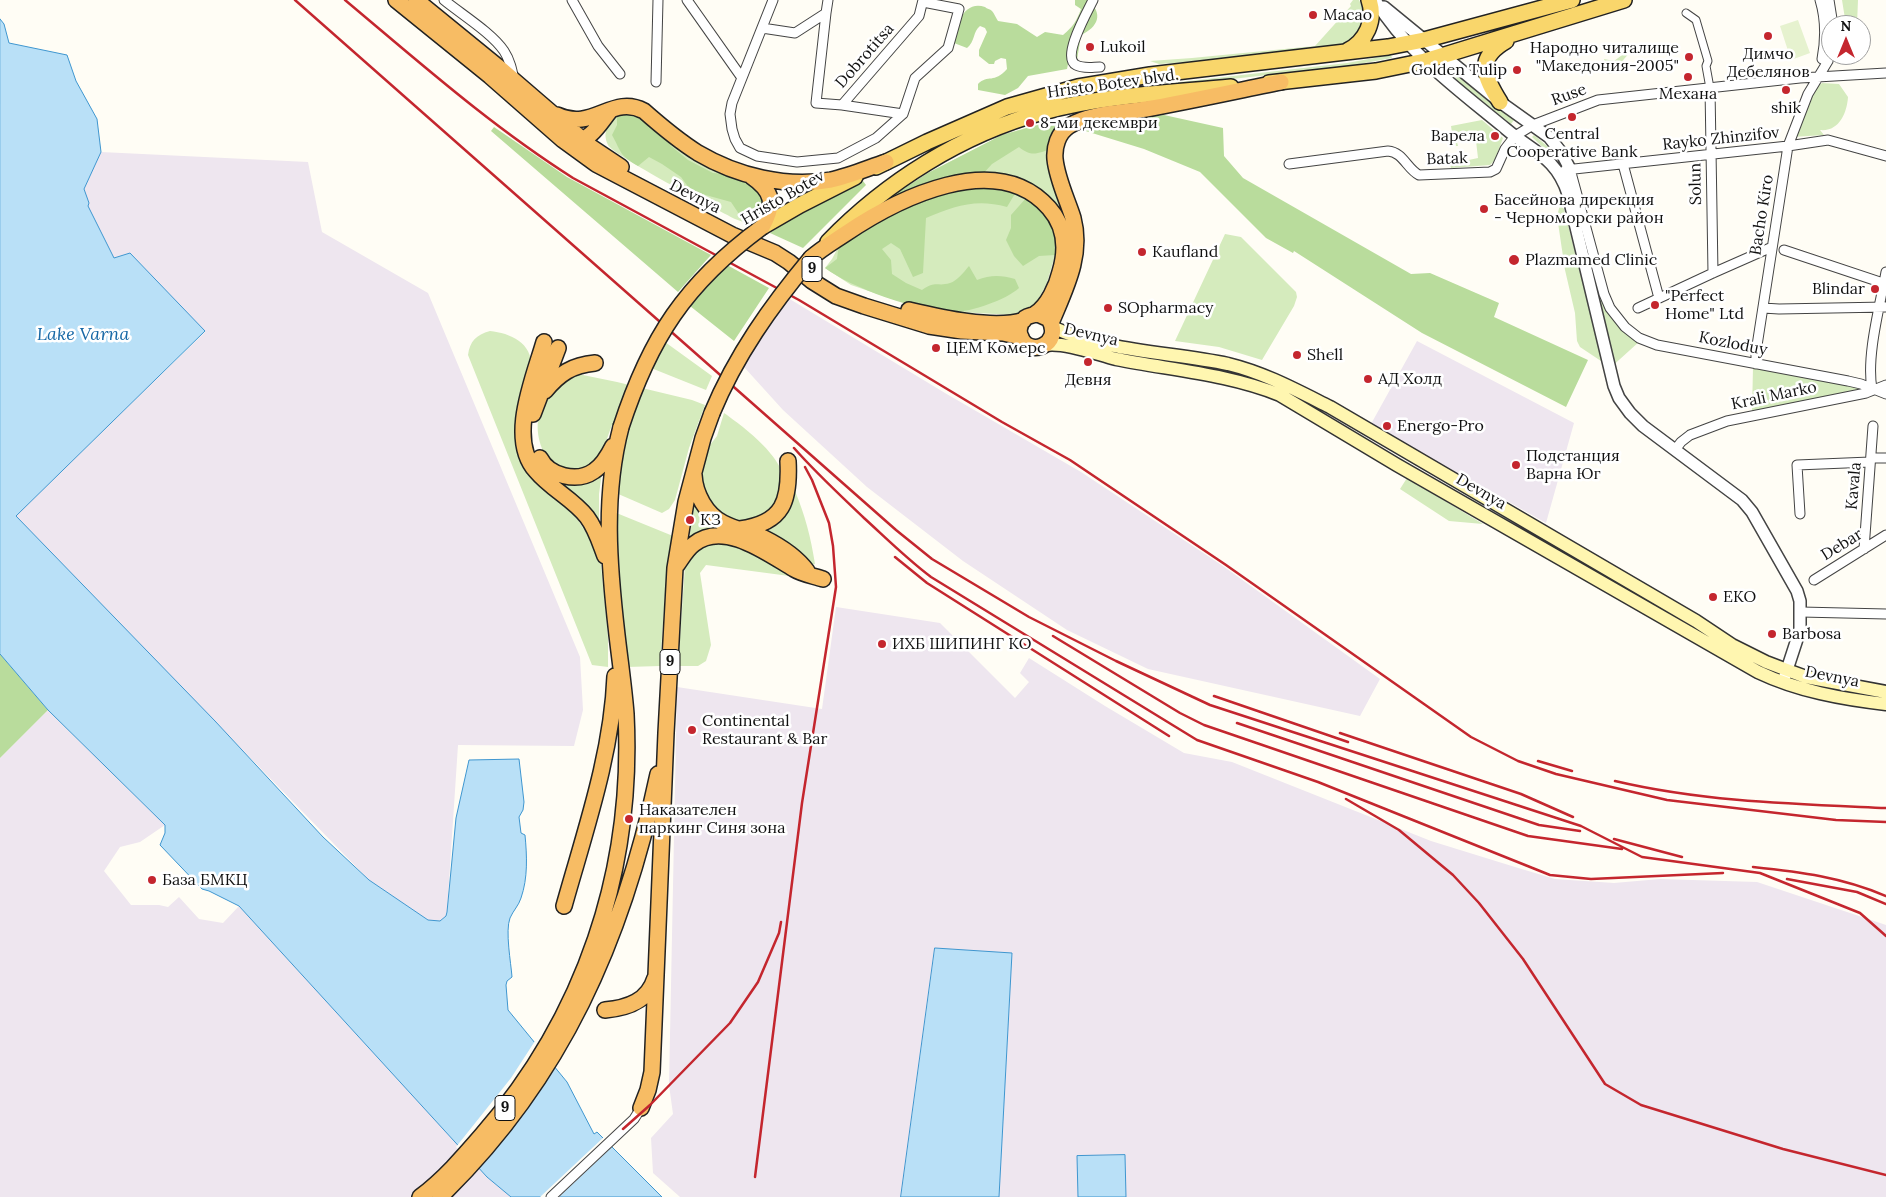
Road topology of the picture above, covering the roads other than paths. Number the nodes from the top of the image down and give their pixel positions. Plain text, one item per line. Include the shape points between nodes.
1 (396, 0) edge
2 (416, 0) edge
3 (444, 0) edge
4 (572, 0) edge
5 (658, 0) edge
6 (687, 0) edge
7 (765, 0) edge
8 (773, 0) edge
9 (828, 0) edge
10 (1093, 0) edge
11 (1369, 0) edge
12 (1375, 0) edge
13 (1572, 0) edge
14 (1624, 0) edge
15 (1820, 0) edge
16 (1829, 0) edge
17 (923, 1) edge
18 (769, 10) junction
19 (826, 13) junction
20 (1686, 13) dead end
21 (1831, 15) edge
22 (762, 28) junction
23 (1518, 34) junction
24 (1424, 40) junction
25 (1408, 43) junction
26 (1343, 52) junction
27 (1445, 55) junction
28 (1426, 61) junction
29 (1826, 65) edge
30 (1100, 67) dead end
31 (1886, 73) edge
32 (620, 74) dead end
33 (1819, 76) junction
34 (742, 78) junction
35 (514, 81) junction
36 (656, 82) dead end
37 (1281, 82) junction
38 (1710, 88) junction
39 (1500, 102) junction
40 (842, 105) junction
41 (550, 112) junction
42 (903, 114) junction
43 (603, 116) junction
44 (1533, 125) junction
45 (1515, 136) junction
46 (581, 144) junction
47 (1788, 146) junction
48 (1710, 155) junction
49 (1886, 156) edge
50 (886, 162) junction
51 (616, 164) junction
52 (1289, 164) dead end
53 (1623, 164) junction
54 (1570, 169) junction
55 (1558, 171) junction
56 (750, 175) junction
57 (1566, 188) junction
58 (762, 228) junction
59 (1772, 247) junction
60 (1784, 250) dead end
61 (814, 256) junction
62 (1886, 272) edge
63 (1713, 273) junction
64 (1885, 283) edge
65 (1659, 298) junction
66 (1882, 307) edge
67 (1638, 308) dead end
68 (1763, 308) junction
69 (1029, 317) junction
70 (1052, 325) junction
71 (1021, 337) junction
72 (1046, 345) junction
73 (595, 363) dead end
74 (1756, 364) junction
75 (1886, 385) edge
76 (1872, 389) junction
77 (1886, 394) edge
78 (538, 400) junction
79 (1873, 426) dead end
80 (620, 430) junction
81 (1675, 450) junction
82 (1886, 458) edge
83 (1871, 460) junction
84 (788, 461) dead end
85 (694, 468) junction
86 (1800, 514) dead end
87 (740, 529) junction
88 (1886, 535) edge
89 (1864, 549) junction
90 (675, 568) junction
91 (610, 569) junction
92 (1814, 580) dead end
93 (1801, 612) junction
94 (1886, 614) edge
95 (617, 637) junction
96 (1787, 670) junction
97 (1782, 684) junction
98 (1886, 692) edge
99 (1886, 704) edge
100 (666, 733) junction
101 (564, 906) dead end
102 (657, 972) junction
103 (605, 1010) dead end
104 (641, 1108) joint
105 (420, 1197) edge
106 (440, 1197) edge
107 (551, 1197) edge

1 - 46 highway via 563,140
2 - 35 highway, Devnya / 9
3 - 35 street via 497,42 510,64
4 - 32 street via 598,46
5 - 36 street
6 - 34 street
7 - 18 street
8 - 18 street
9 - 19 street
10 - 30 street via 1077,34 1071,58 1079,66
11 - 26 main road via 1372,16 1367,30 1358,44
12 - 24 street
12 - 25 street
13 - 24 main road
14 - 23 main road
15 - 33 street, Bacho Kiro via 1826,42
16 - 21 street
17 - 40 street, Dobrotitsa via 919,16
17 - 42 street via 959,9 948,48 915,78
18 - 22 street
19 - 22 street via 795,34
19 - 40 street via 815,101 818,104
20 - 38 street, Solun via 1696,20 1708,61
22 - 34 street
23 - 27 main road
23 - 39 main road via 1494,48 1486,60 1488,82
24 - 25 main road
24 - 27 street
25 - 26 main road
25 - 28 street
26 - 50 main road, Hristo Botev via 1150,75 1070,89 1008,106
27 - 28 main road
27 - 39 street
28 - 37 main road, Hristo Botev blvd. via 1376,71
28 - 45 street
29 - 33 street, Bacho Kiro
31 - 33 street, Ruse
33 - 38 street, Ruse
33 - 47 street, Bacho Kiro via 1808,94
34 - 42 street via 732,102 732,130 740,148 758,156 797,162 838,158 876,138
35 - 41 highway, Devnya / 9
37 - 61 main road, Hristo Botev blvd. via 1075,104 1015,121 968,141 901,180 852,217
37 - 70 highway via 1092,118 1065,129 1056,145 1055,160 1075,229 1076,253
38 - 44 street, Ruse via 1598,100
38 - 48 street, Solun
39 - 44 street
40 - 42 street
41 - 43 highway via 574,120
41 - 46 highway, Devnya / 9
43 - 46 highway
43 - 51 highway via 601,142
43 - 56 highway via 620,106 641,110 698,153
44 - 45 street, Batak
44 - 54 street via 1549,137
45 - 52 street, Batak via 1496,169 1490,172 1419,175 1397,153 1388,151
45 - 55 street via 1548,159
46 - 51 highway, Devnya / 9
46 - 71 highway, Devnya via 613,174 732,235 775,253 816,284 845,300 929,326
47 - 48 street, Rayko Zhinzifov
47 - 49 street, Rayko Zhinzifov via 1828,140
47 - 59 street, Bacho Kiro
48 - 53 street, Rayko Zhinzifov
48 - 63 street, Solun
50 - 56 highway via 819,182 786,182
50 - 58 main road, Hristo Botev
51 - 69 highway, Devnya / 9 via 729,224 783,248 827,280 855,293 954,320 1010,323
53 - 54 street, Rayko Zhinzifov
53 - 65 street
54 - 55 street, Rayko Zhinzifov
54 - 57 street
54 - 74 street, Kozloduy via 1604,294 1625,327 1639,338 1657,345
55 - 57 street
56 - 58 highway via 765,186 770,196 771,210
57 - 81 street via 1614,386 1630,413
58 - 80 highway, Hristo Botev / 9, bridge via 716,265 666,325 642,369
59 - 63 street
59 - 68 street, Bacho Kiro
60 - 64 street
61 - 69 highway, 9 via 891,206 926,192 971,181 1006,182 1025,189 1040,200 1062,228 1064,254 1060,273 1049,298
61 - 85 highway, Hristo Botev blvd. / 9, bridge via 765,315 724,385
62 - 64 street
63 - 65 street
64 - 66 street
65 - 67 street
66 - 68 street
66 - 76 street via 1870,375
68 - 74 street, Bacho Kiro
69 - 70 highway via 1045,317
69 - 71 highway via 1020,327
70 - 72 highway via 1052,336
70 - 96 main road, Devnya via 1125,348 1228,365 1284,383 1696,621 1732,645
71 - 72 highway via 1030,347
72 - 97 main road, Devnya via 1056,344 1115,359 1220,377 1280,395
73 - 78 highway via 564,371
74 - 76 street, Kozloduy via 1848,381
75 - 76 street, Krali Marko
76 - 77 street, Kozloduy
76 - 81 street, Krali Marko via 1727,421 1690,435
78 - 80 highway via 532,420 534,442 542,463 552,472 572,477 594,471 609,456
78 - 91 highway via 551,345 525,411 523,435 527,452 535,471 587,517
79 - 83 street, Kavala
80 - 91 highway, Hristo Botev / 9 via 609,505
81 - 93 street via 1731,491 1752,512 1797,590
82 - 83 street
83 - 86 street via 1797,465
83 - 89 street, Kavala
84 - 87 highway via 788,490 783,505 761,525
85 - 87 highway via 697,491 706,508 722,523
85 - 90 highway, 9
87 - 90 highway via 782,548 816,576 795,570 756,546 720,536 705,538 692,545
88 - 89 street, Debar
89 - 92 street, Debar
90 - 100 highway, 9
91 - 95 highway, Hristo Botev / 9
93 - 94 street
93 - 96 street via 1800,630
95 - 101 highway via 610,729
95 - 105 highway, 9 via 626,714 624,812 620,850 588,963 570,1003 520,1087 466,1154
96 - 97 street
96 - 98 main road, Devnya via 1806,677
97 - 99 main road, Devnya
100 - 102 highway
100 - 106 highway, 9 via 632,878 609,943 578,1013 528,1096 489,1146
102 - 103 highway via 649,991 637,1002 625,1008
102 - 104 highway via 652,1072
104 - 107 street via 634,1119

